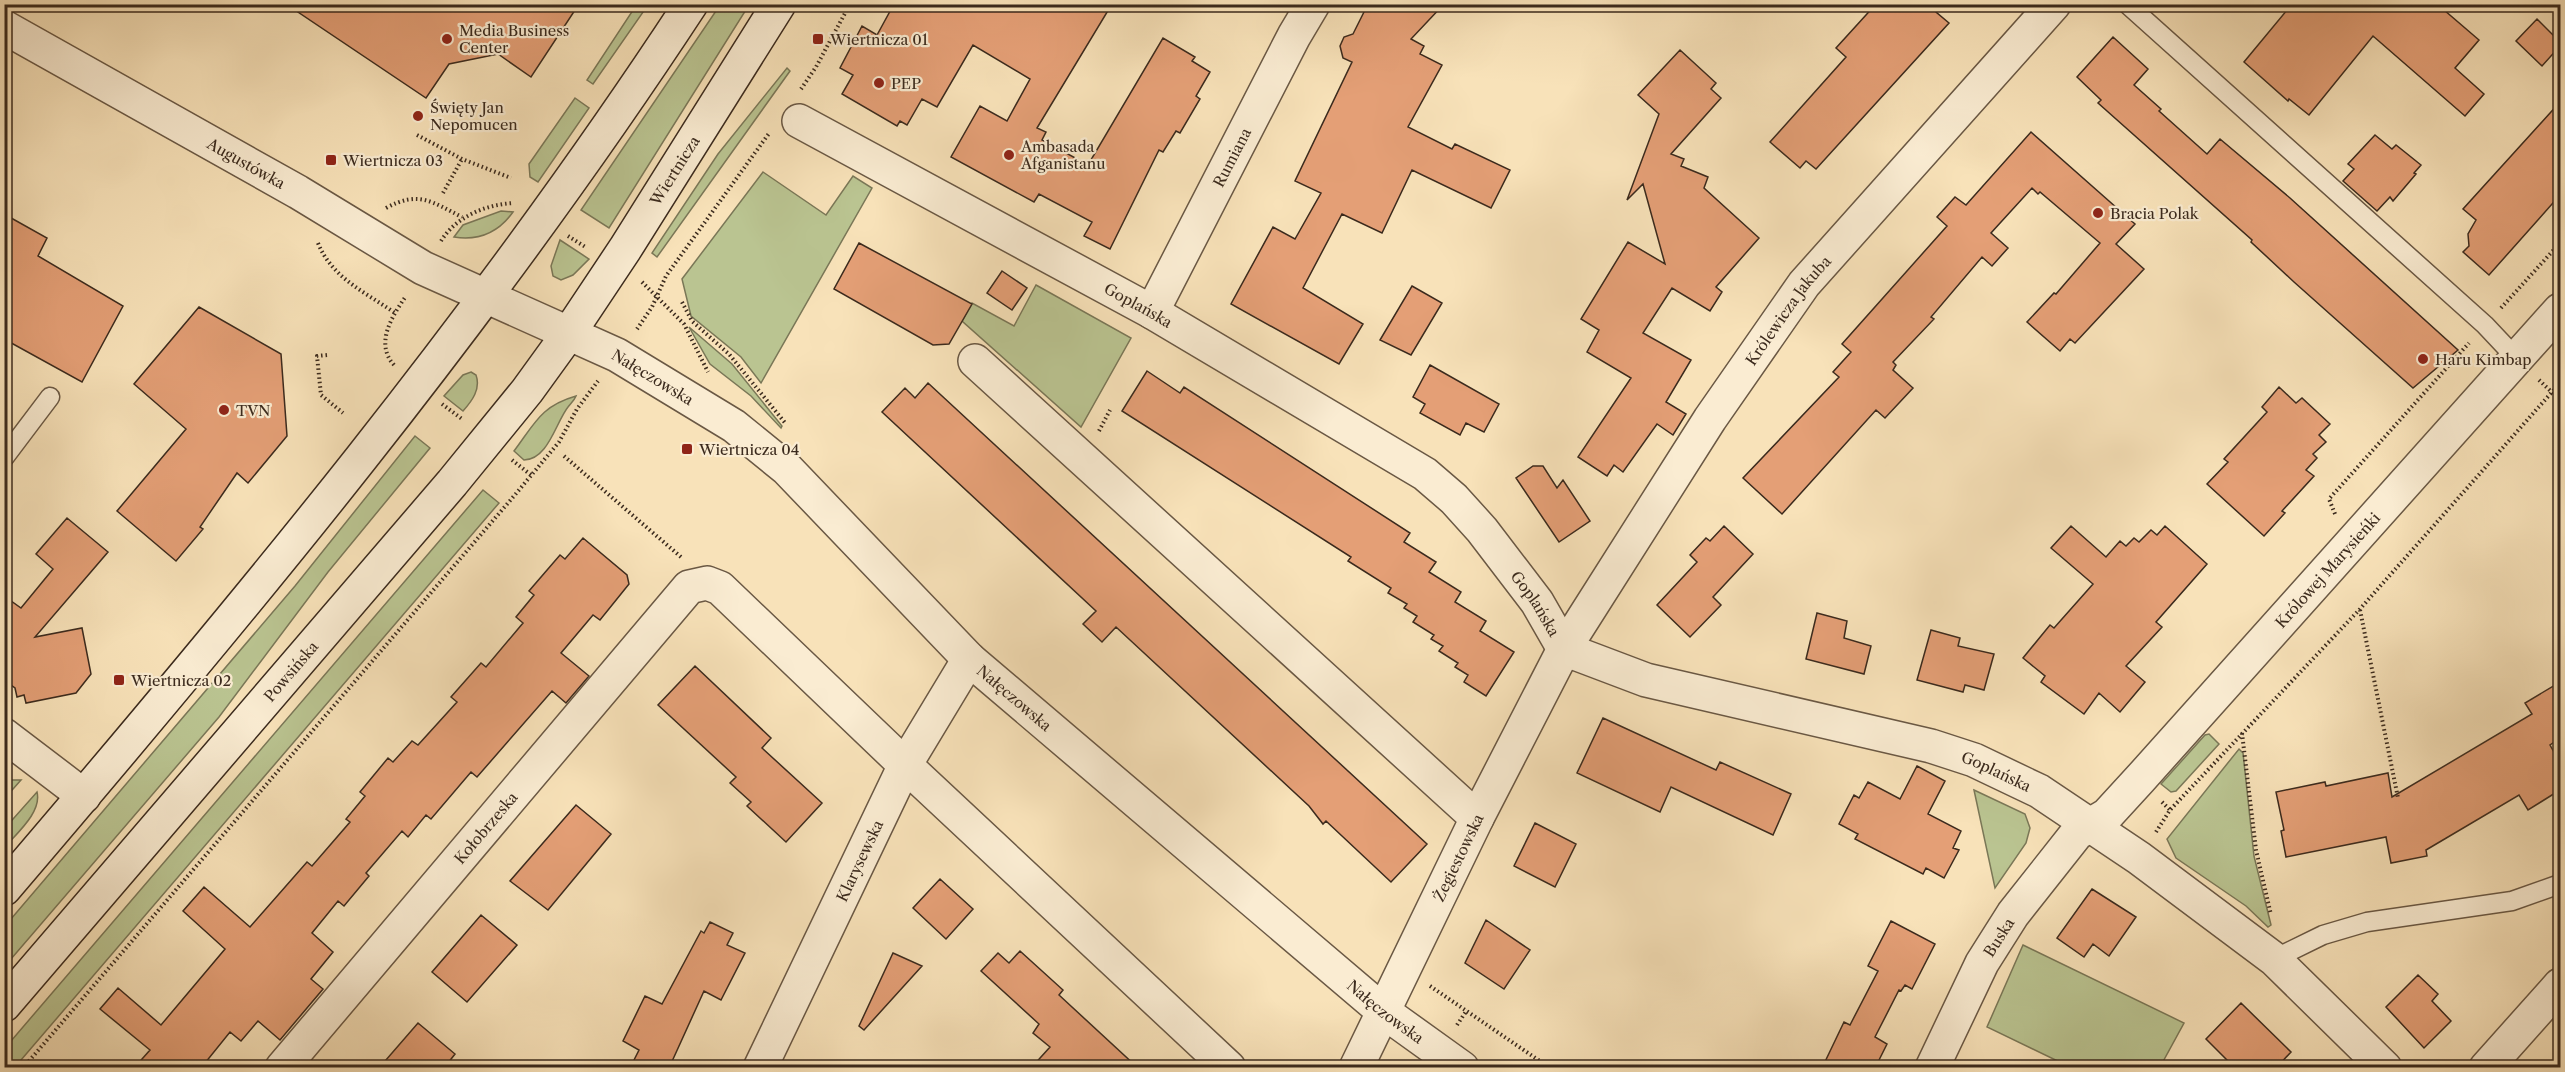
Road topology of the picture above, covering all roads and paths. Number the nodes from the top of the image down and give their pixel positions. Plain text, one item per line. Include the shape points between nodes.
1 (691, 4) edge
2 (778, 4) edge
3 (850, 4) edge
4 (1313, 4) edge
5 (2054, 4) edge
6 (2127, 4) edge
7 (4, 27) edge
8 (789, 116) junction
9 (417, 135) dead end
10 (462, 159) junction
11 (511, 178) dead end
12 (298, 192) junction
13 (442, 193) dead end
14 (522, 208) dead end
15 (462, 217) junction
16 (353, 226) junction
17 (446, 234) dead end
18 (564, 234) dead end
19 (594, 253) dead end
20 (635, 278) dead end
21 (657, 296) junction
22 (487, 297) junction
23 (682, 302) dead end
24 (400, 305) dead end
25 (2560, 310) edge
26 (1152, 312) junction
27 (395, 313) junction
28 (644, 319) dead end
29 (569, 333) junction
30 (327, 355) dead end
31 (2517, 359) junction
32 (975, 361) dead end
33 (399, 370) dead end
34 (709, 375) dead end
35 (2560, 383) edge
36 (590, 393) dead end
37 (50, 397) dead end
38 (440, 402) dead end
39 (344, 413) dead end
40 (459, 417) dead end
41 (791, 430) dead end
42 (508, 456) dead end
43 (564, 456) dead end
44 (4, 458) edge
45 (531, 475) junction
46 (698, 585) junction
47 (2360, 609) junction
48 (1564, 649) junction
49 (969, 659) junction
50 (2242, 733) junction
51 (7, 741) edge
52 (905, 765) junction
53 (84, 796) junction
54 (2398, 798) dead end
55 (1477, 818) junction
56 (2090, 825) junction
57 (2139, 858) junction
58 (2560, 884) edge
59 (4, 889) edge
60 (2273, 924) dead end
61 (2274, 959) junction
62 (1402, 971) junction
63 (2560, 985) edge
64 (4, 1005) edge
65 (1384, 1011) junction
66 (23, 1068) edge
67 (282, 1068) edge
68 (760, 1068) edge
69 (1230, 1068) edge
70 (1356, 1068) edge
71 (1462, 1068) edge
72 (1550, 1068) edge
73 (1932, 1068) edge
74 (2385, 1068) edge
75 (2486, 1068) edge

1 - 22 street
2 - 29 street, Wiertnicza
3 - 8 path
4 - 26 street, Rumiana
5 - 48 street, Królewicza Jakuba via 1803,284 1710,418
6 - 31 lane via 2485,325
7 - 12 street, Augustówka
8 - 21 path via 666,276
8 - 26 street, Goplańska
9 - 10 path
10 - 11 path
10 - 13 path
12 - 16 street, Augustówka
12 - 27 path via 330,266 340,277
14 - 15 path via 502,204
15 - 16 path via 420,198 393,204
15 - 17 path
16 - 22 street, Augustówka via 423,268
18 - 19 path
20 - 21 path
21 - 28 path
21 - 34 path via 684,324
22 - 29 street, Nałęczowska
22 - 53 street via 404,407
23 - 41 path via 692,321 729,354
24 - 27 path
25 - 31 street, Królowej Marysieńki
26 - 48 street, Goplańska via 1425,474 1482,530 1537,602
27 - 33 path via 388,323 387,350
29 - 49 street, Nałęczowska via 638,367 761,446
29 - 64 street, Powsińska via 488,441
30 - 39 path via 317,356 321,395
31 - 56 street, Królowej Marysieńki via 2140,779 2107,815
32 - 55 street
35 - 47 path
36 - 45 path via 559,442
37 - 44 lane
38 - 40 path
42 - 45 path
43 - 46 path via 701,574
45 - 66 path
46 - 52 street via 720,588
46 - 67 street, Kołobrzeska
47 - 50 path
47 - 54 path
48 - 55 street, Żegiestowska
48 - 56 street, Goplańska via 1646,680 1892,736 1974,760 2039,791
49 - 52 street, Klarysewska
49 - 65 street, Nałęczowska
50 - 57 path via 2170,810
50 - 60 path via 2256,850
51 - 53 street
52 - 68 street, Klarysewska
52 - 69 street
53 - 59 street
55 - 62 street, Żegiestowska
56 - 57 street, Goplańska
56 - 73 street, Buska via 2070,841 2013,914 1982,963
57 - 61 street, Goplańska
58 - 61 lane via 2512,901 2367,922 2323,935
61 - 74 street, Goplańska
62 - 65 street, Żegiestowska
62 - 72 path via 1444,994
63 - 75 street
65 - 70 street, Żegiestowska
65 - 71 street, Nałęczowska

